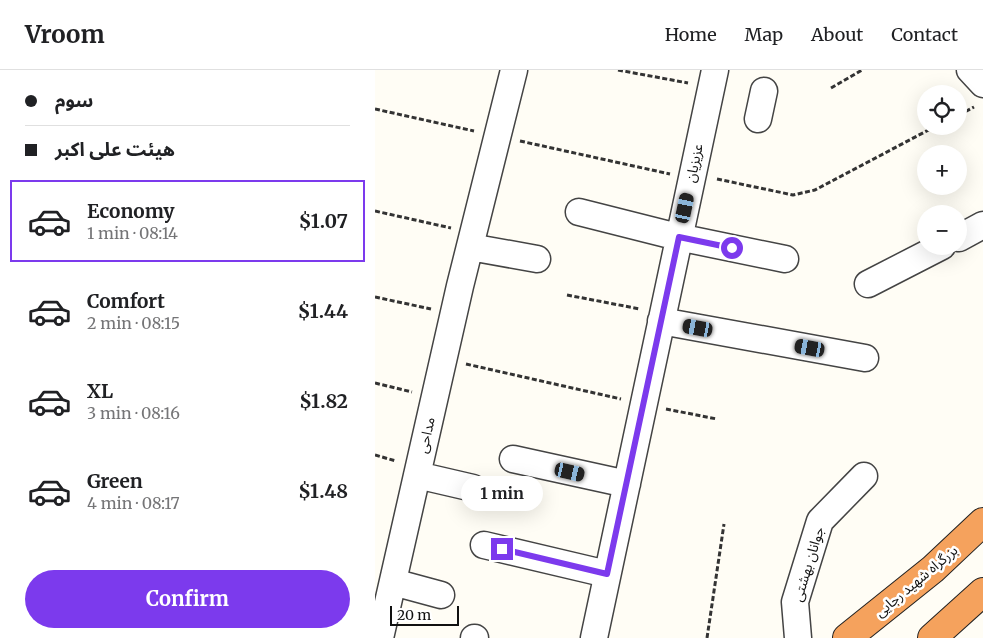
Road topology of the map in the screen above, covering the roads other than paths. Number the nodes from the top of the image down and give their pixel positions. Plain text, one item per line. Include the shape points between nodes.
1 (514, 70) edge
2 (970, 70) edge
3 (713, 79) edge
4 (764, 91) dead end
5 (979, 95) edge
6 (758, 119) dead end
7 (579, 212) dead end
8 (983, 225) edge
9 (967, 234) edge
10 (679, 237) junction
11 (471, 240) junction
12 (924, 255) edge
13 (537, 259) dead end
14 (785, 259) dead end
15 (868, 284) dead end
16 (662, 317) junction
17 (865, 358) dead end
18 (513, 459) dead end
19 (417, 475) junction
20 (863, 476) dead end
21 (627, 484) junction
22 (473, 488) dead end
23 (983, 522) edge
24 (484, 545) dead end
25 (607, 574) junction
26 (393, 582) junction
27 (983, 592) edge
28 (441, 595) dead end
29 (380, 638) edge
30 (594, 638) edge
31 (798, 638) edge
32 (847, 638) edge
33 (932, 638) edge

1 - 11 street, مداحی
2 - 5 street
3 - 10 street, عزیزیان
4 - 6 street
7 - 10 street
8 - 9 street
10 - 14 street
10 - 16 street, عزیزیان
11 - 13 street
11 - 19 street, مداحی
12 - 15 street
16 - 17 street
16 - 21 street, عزیزیان
18 - 21 street
19 - 22 street
19 - 26 street, مداحی
20 - 31 street, جوانان بهشتی via 820,522 795,602
21 - 25 street, عزیزیان
23 - 32 highway, بزرگراه شهید رجایی via 933,569
24 - 25 street
25 - 30 street, عزیزیان
26 - 28 street
26 - 29 street, مداحی
27 - 33 highway

